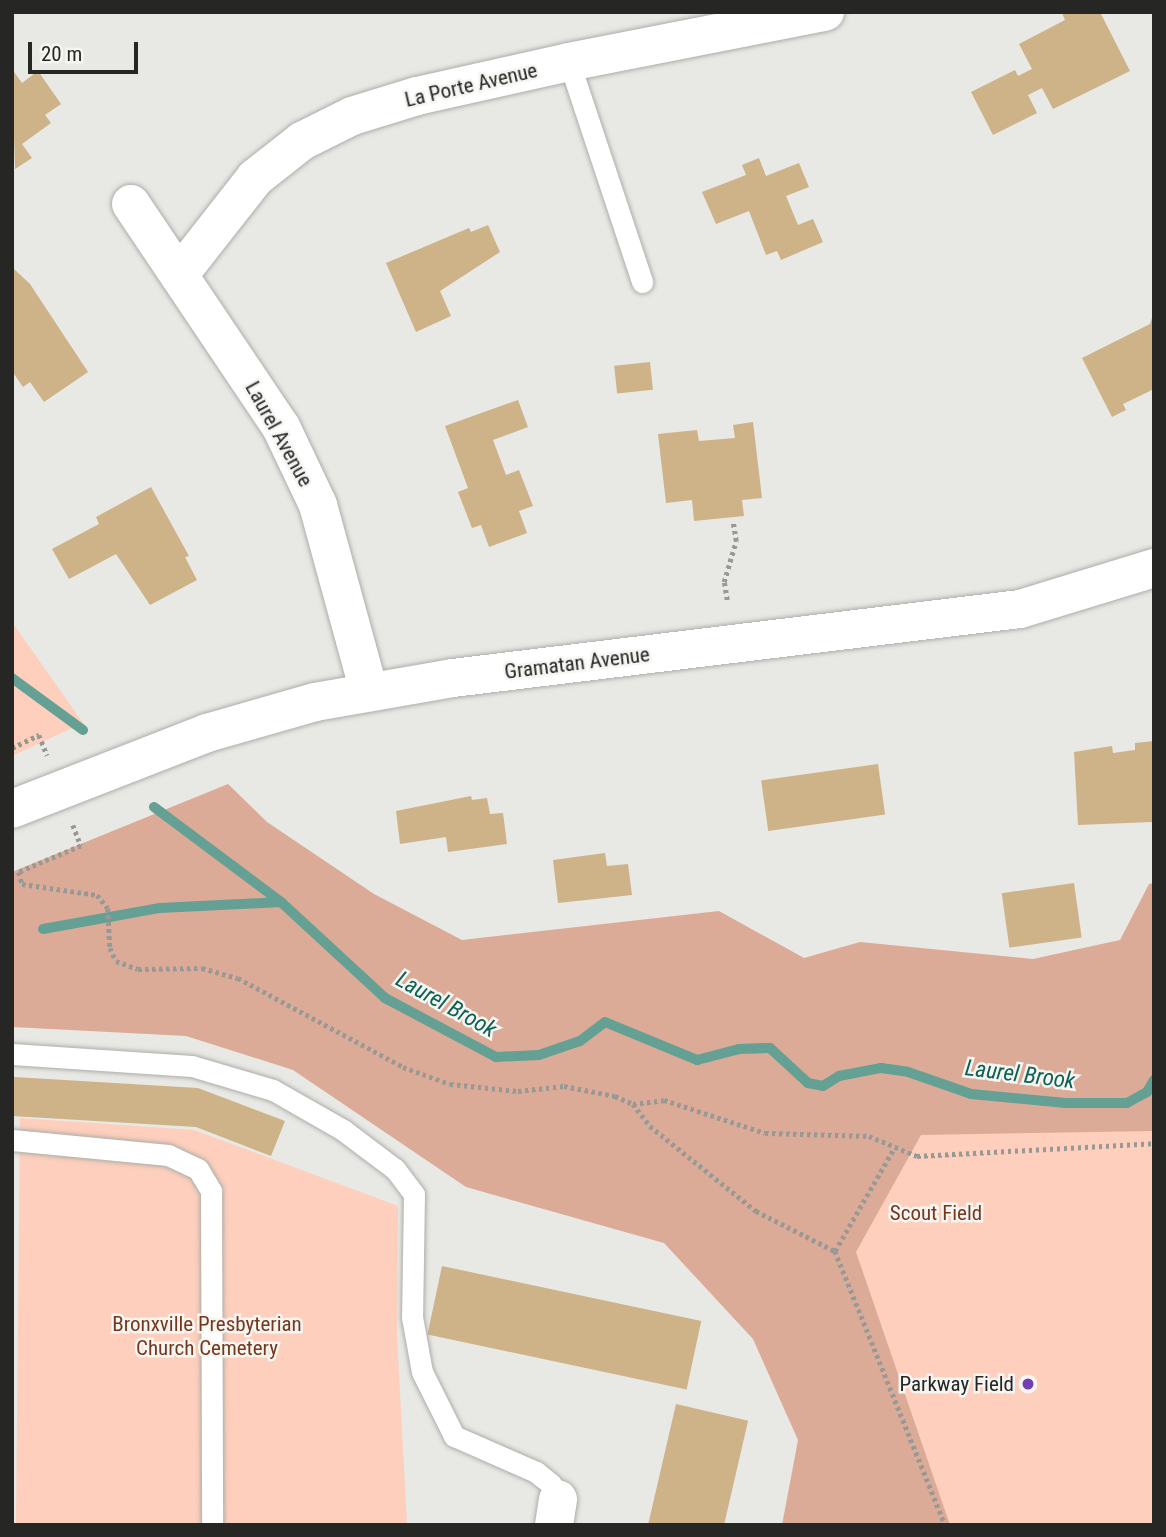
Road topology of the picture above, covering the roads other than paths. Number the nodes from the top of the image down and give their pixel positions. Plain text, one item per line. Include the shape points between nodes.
1 (825, 12) edge
2 (569, 62) junction
3 (131, 204) dead end
4 (179, 275) junction
5 (642, 282) dead end
6 (1154, 568) edge
7 (369, 691) junction
8 (12, 808) edge
9 (12, 1054) edge
10 (12, 1140) edge
11 (556, 1512) edge
12 (212, 1525) edge

1 - 2 street, La Porte Avenue
2 - 4 street, La Porte Avenue via 417,96 352,116 302,141 255,178
2 - 5 lane
3 - 4 street, Laurel Avenue
4 - 7 street, Laurel Avenue via 281,427 318,505
6 - 7 street, Gramatan Avenue via 1020,608
7 - 8 street, Gramatan Avenue via 207,733
9 - 11 lane via 192,1066 273,1090 343,1130 395,1169 414,1194 412,1317 422,1371 454,1436 536,1472 551,1484
10 - 12 lane via 168,1155 198,1170 211,1191

